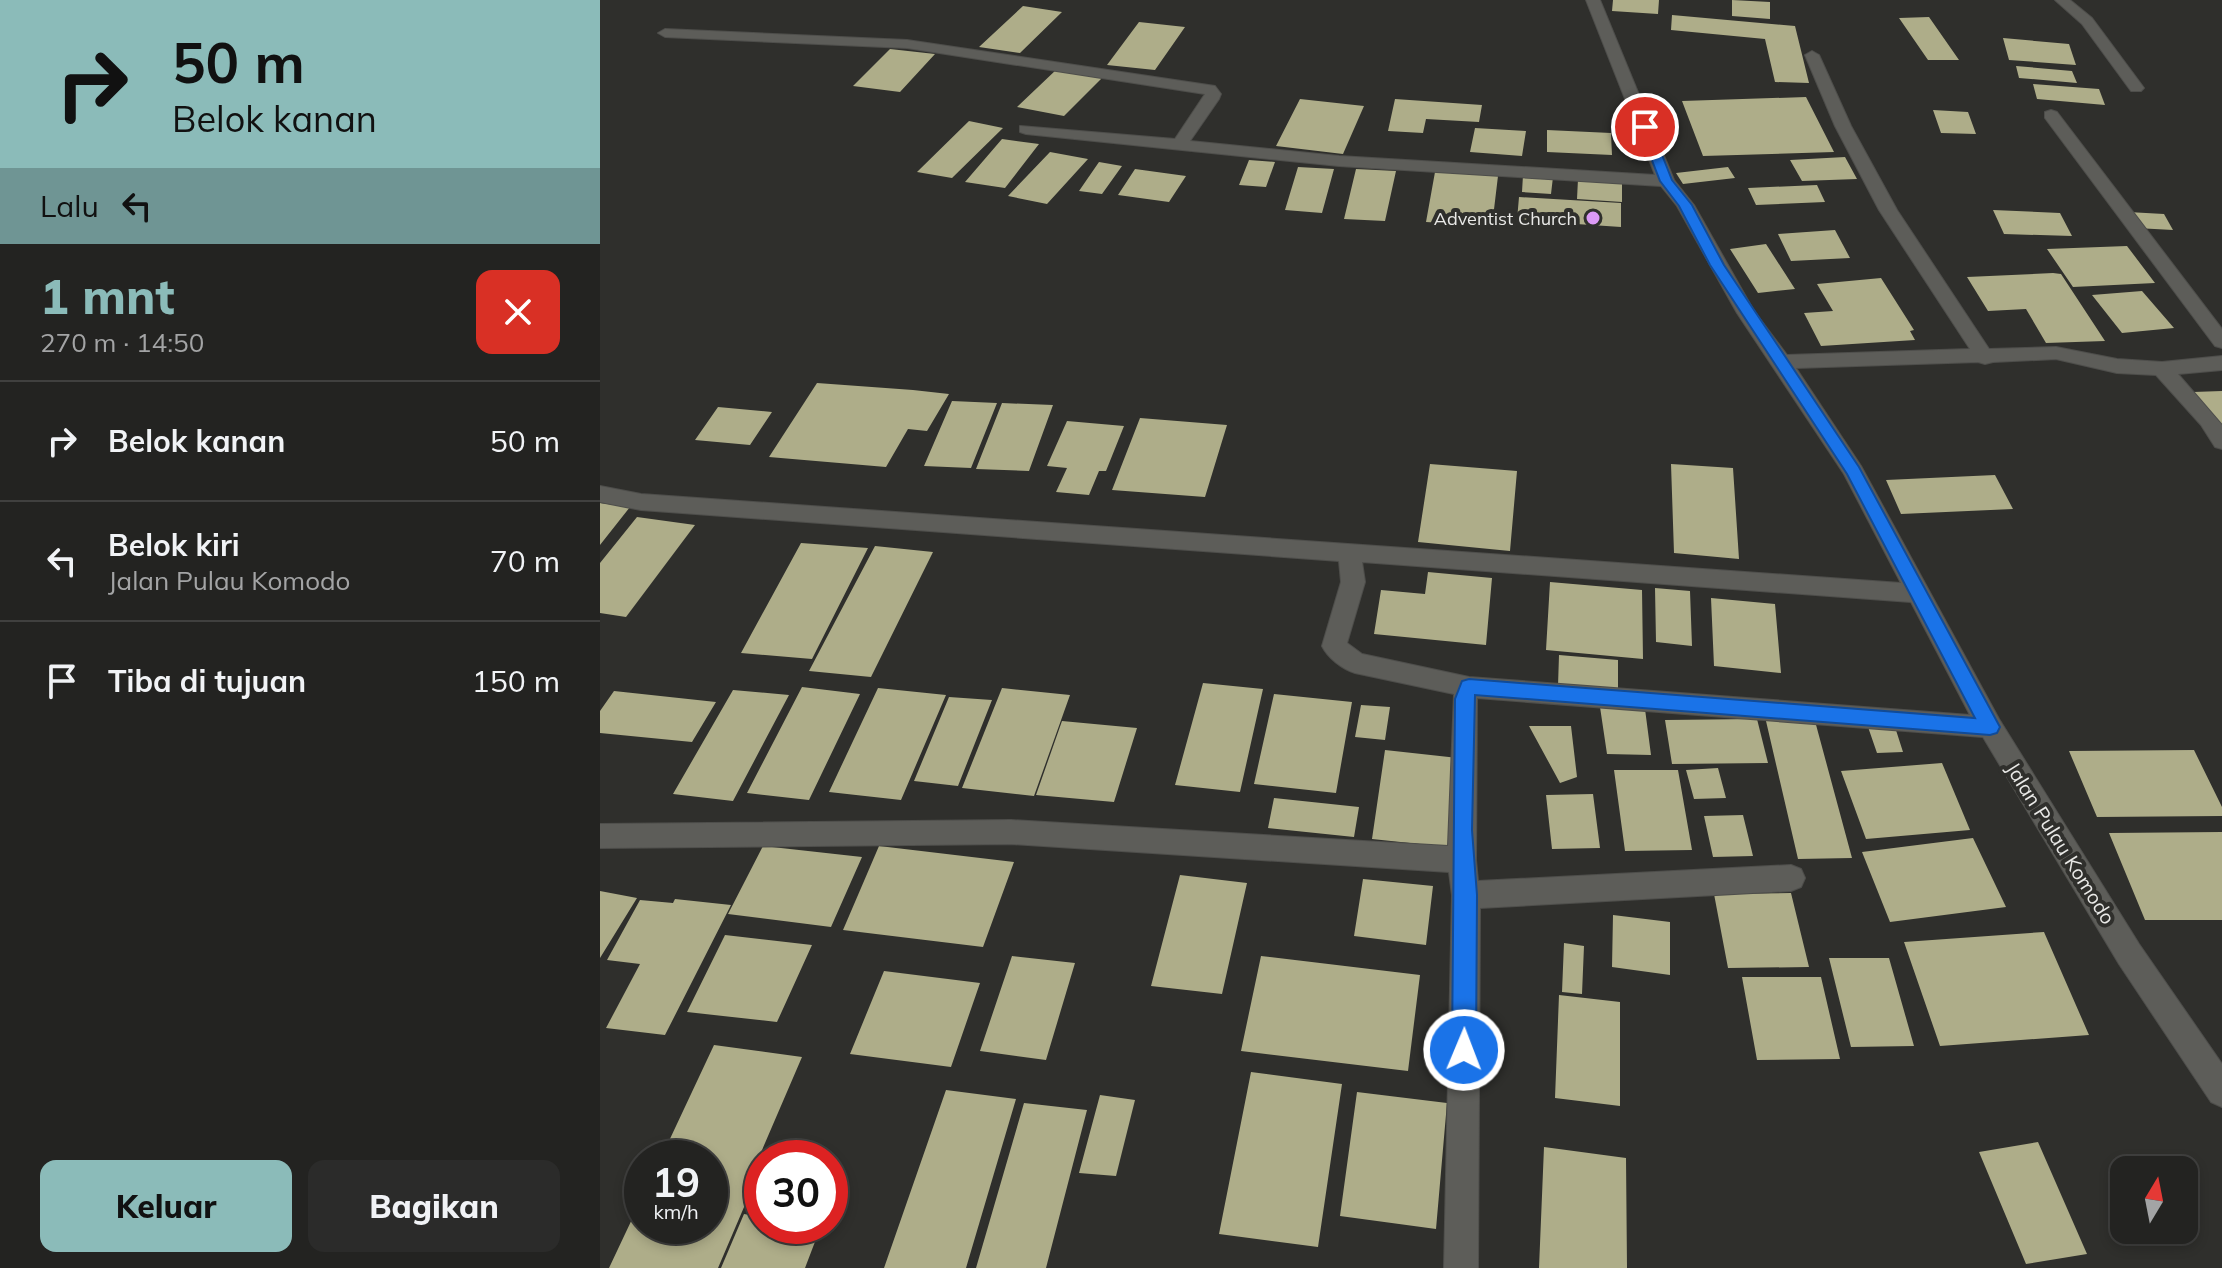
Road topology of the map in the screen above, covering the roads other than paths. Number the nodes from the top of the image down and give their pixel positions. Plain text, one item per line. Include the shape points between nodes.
1 (1593, 0) edge
2 (2062, 0) edge
3 (665, 33) dead end
4 (1812, 55) dead end
5 (2136, 88) dead end
6 (2051, 115) dead end
7 (1026, 129) dead end
8 (1179, 145) junction
9 (1666, 181) junction
10 (2222, 342) edge
11 (1985, 358) junction
12 (1782, 362) junction
13 (2222, 363) edge
14 (2162, 369) junction
15 (2222, 442) edge
16 (600, 494) edge
17 (1350, 554) junction
18 (1916, 593) junction
19 (1469, 687) junction
20 (1990, 727) junction
21 (600, 836) edge
22 (1462, 860) junction
23 (1791, 878) dead end
24 (1466, 895) junction
25 (2222, 1091) edge
26 (1461, 1268) edge

1 - 9 street, Jalan Pulau Komodo
2 - 5 street via 2087,21
3 - 8 street via 907,44 1210,89 1211,99
4 - 11 street via 1888,210
6 - 10 street
7 - 8 street
8 - 9 street via 1339,161
9 - 12 street, Jalan Pulau Komodo
11 - 12 street
11 - 14 street via 2056,353
12 - 18 street, Jalan Pulau Komodo via 1853,471
13 - 14 street
14 - 15 street
16 - 17 street via 641,502
17 - 18 street
17 - 19 street via 1353,582 1334,646 1355,663
18 - 20 street, Jalan Pulau Komodo
19 - 20 street
19 - 22 street via 1464,699
20 - 25 street, Jalan Pulau Komodo via 2129,954
21 - 22 street via 1011,832
22 - 24 street
23 - 24 street
24 - 26 street

